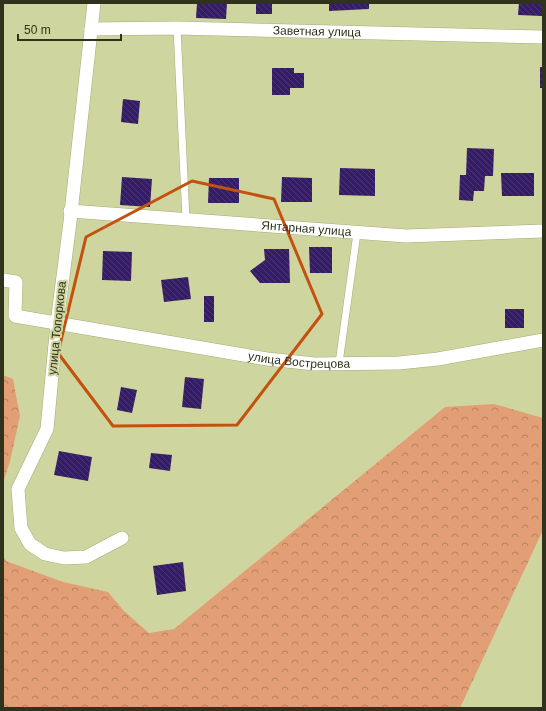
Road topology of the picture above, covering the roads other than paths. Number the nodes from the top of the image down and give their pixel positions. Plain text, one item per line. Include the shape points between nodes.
1 (94, 3) edge
2 (177, 28) junction
3 (91, 29) junction
4 (543, 37) edge
5 (70, 211) junction
6 (186, 220) junction
7 (543, 231) edge
8 (357, 232) junction
9 (3, 280) edge
10 (57, 323) junction
11 (543, 340) edge
12 (340, 363) junction
13 (122, 538) dead end

1 - 3 street, улица Топоркова
2 - 3 street, Заветная улица
2 - 4 street, Заветная улица
2 - 6 lane
3 - 5 street, улица Топоркова
5 - 6 street, Янтарная улица
5 - 10 street, улица Топоркова
6 - 8 street, Янтарная улица
7 - 8 street, Янтарная улица via 406,236
8 - 12 lane
9 - 10 street, улица Вострецова via 16,282 15,316
10 - 12 street, улица Вострецова via 267,359 315,364
10 - 13 street, улица Топоркова via 47,429 18,489 21,528 30,544 45,554 64,558 86,557
11 - 12 street, улица Вострецова via 438,359 398,363

